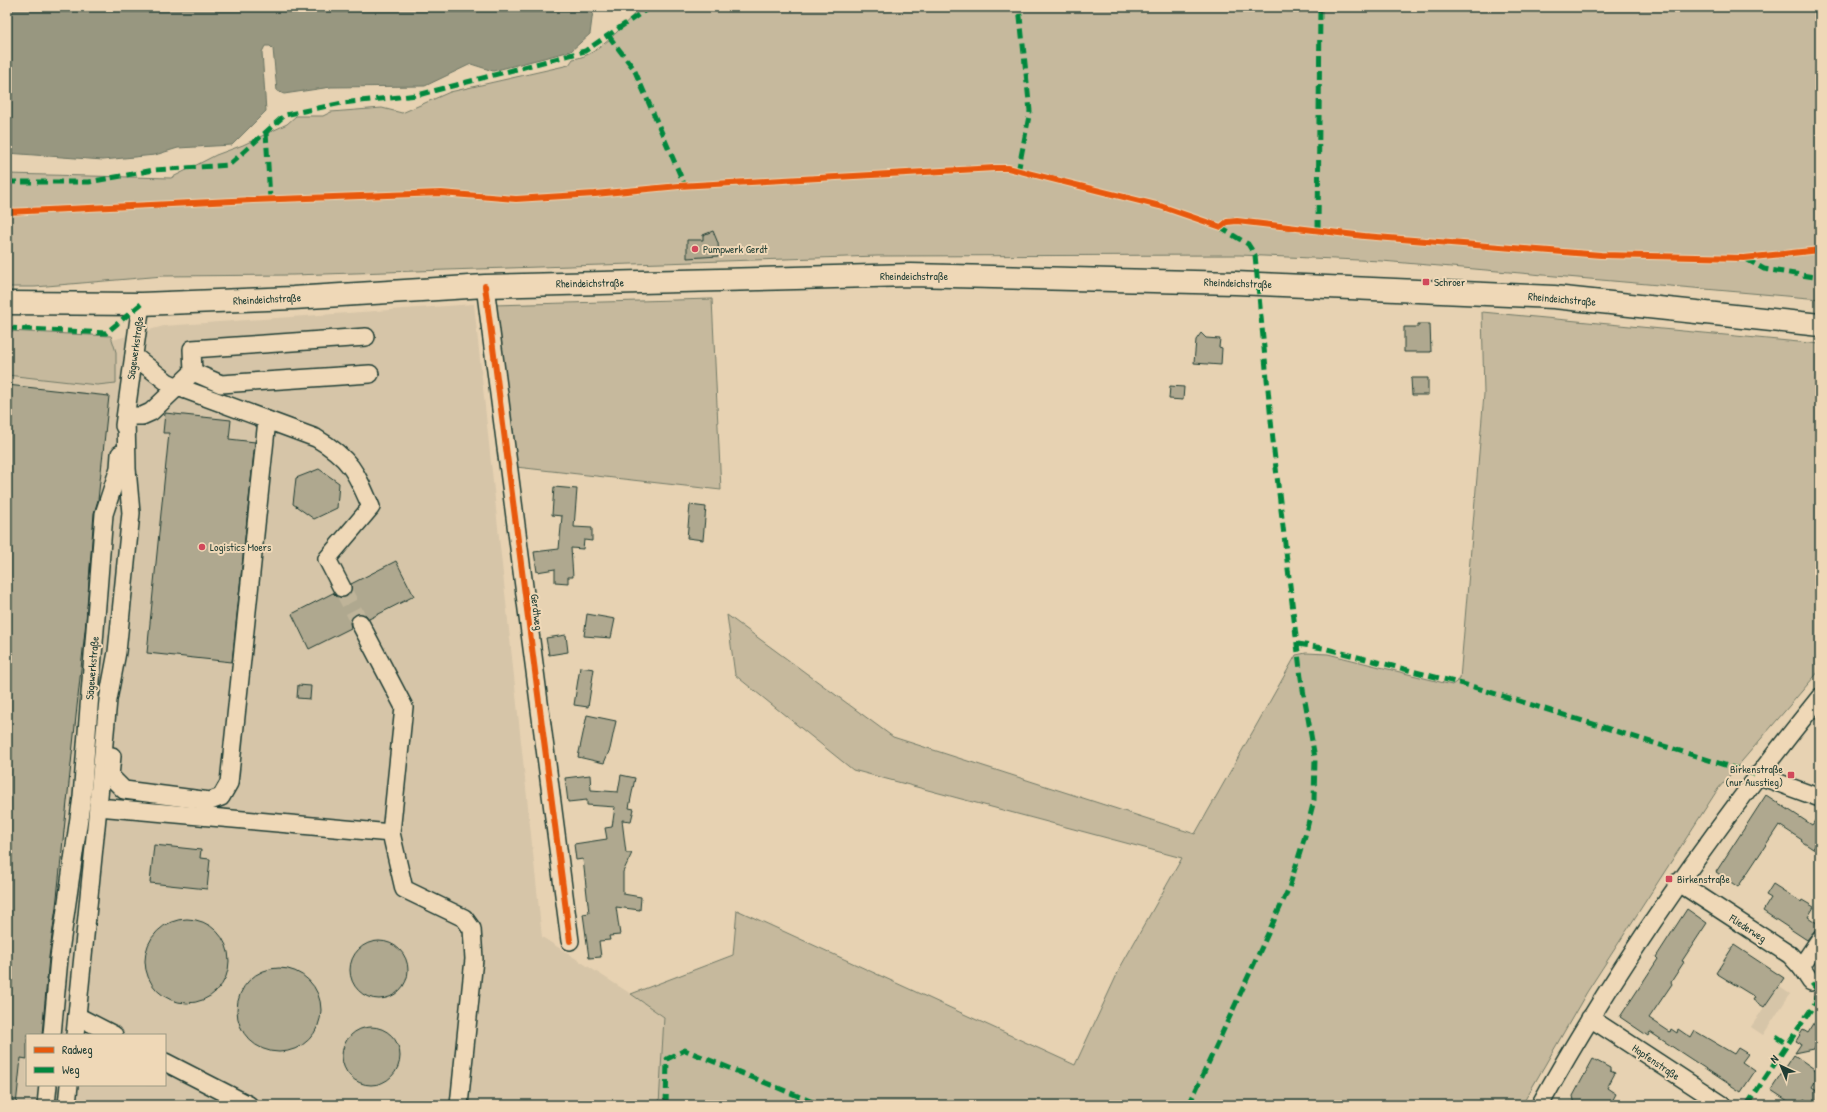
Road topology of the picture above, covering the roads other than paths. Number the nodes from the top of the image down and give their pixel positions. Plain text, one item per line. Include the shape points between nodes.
1 (485, 286) junction
2 (7, 303) edge
3 (141, 304) junction
4 (1820, 325) edge
5 (366, 337) dead end
6 (134, 356) junction
7 (193, 372) junction
8 (370, 374) dead end
9 (178, 387) junction
10 (126, 416) junction
11 (266, 420) junction
12 (342, 588) tunnel mouth
13 (360, 623) tunnel mouth
14 (117, 652) junction
15 (1820, 697) edge
16 (1757, 775) junction
17 (1820, 798) edge
18 (98, 806) junction
19 (391, 833) junction
20 (1678, 882) junction
21 (1820, 939) edge
22 (570, 941) dead end
23 (1801, 967) junction
24 (1811, 982) dead end
25 (77, 1016) junction
26 (1590, 1018) junction
27 (52, 1034) edge
28 (75, 1034) edge
29 (112, 1034) edge
30 (166, 1063) edge
31 (48, 1086) edge
32 (69, 1086) edge
33 (46, 1105) edge
34 (67, 1105) edge
35 (249, 1105) edge
36 (459, 1105) edge
37 (1540, 1105) edge
38 (1723, 1105) edge

1 - 3 main road, Rheindeichstraße
1 - 4 main road, Rheindeichstraße via 911,275 1235,283 1554,297
1 - 22 street, Gerdtweg
2 - 3 main road, Rheindeichstraße
3 - 6 street, Sägewerkstraße
5 - 7 street via 192,349
6 - 9 street via 167,382
6 - 10 street, Sägewerkstraße
7 - 8 street via 221,384
7 - 9 street
9 - 10 street via 151,412 142,416
9 - 11 street
10 - 14 street via 131,513
10 - 27 street, Sägewerkstraße via 119,468 104,514 82,797 59,958
11 - 12 street via 316,438 333,448 357,474 371,508 327,559
11 - 14 street via 229,783 221,797 210,801 124,790 110,776
13 - 19 street via 404,707
14 - 18 street via 108,700
15 - 16 street
16 - 17 street
16 - 20 street
18 - 19 street
18 - 25 street
19 - 36 street via 404,889 464,918 472,929 474,959
20 - 23 street, Fliederweg via 1790,955
20 - 26 street
21 - 23 street
23 - 24 street, Fliederweg
25 - 28 street
25 - 29 street
26 - 37 street
26 - 38 street, Hopfenstraße
30 - 35 street
31 - 33 street
32 - 34 street

